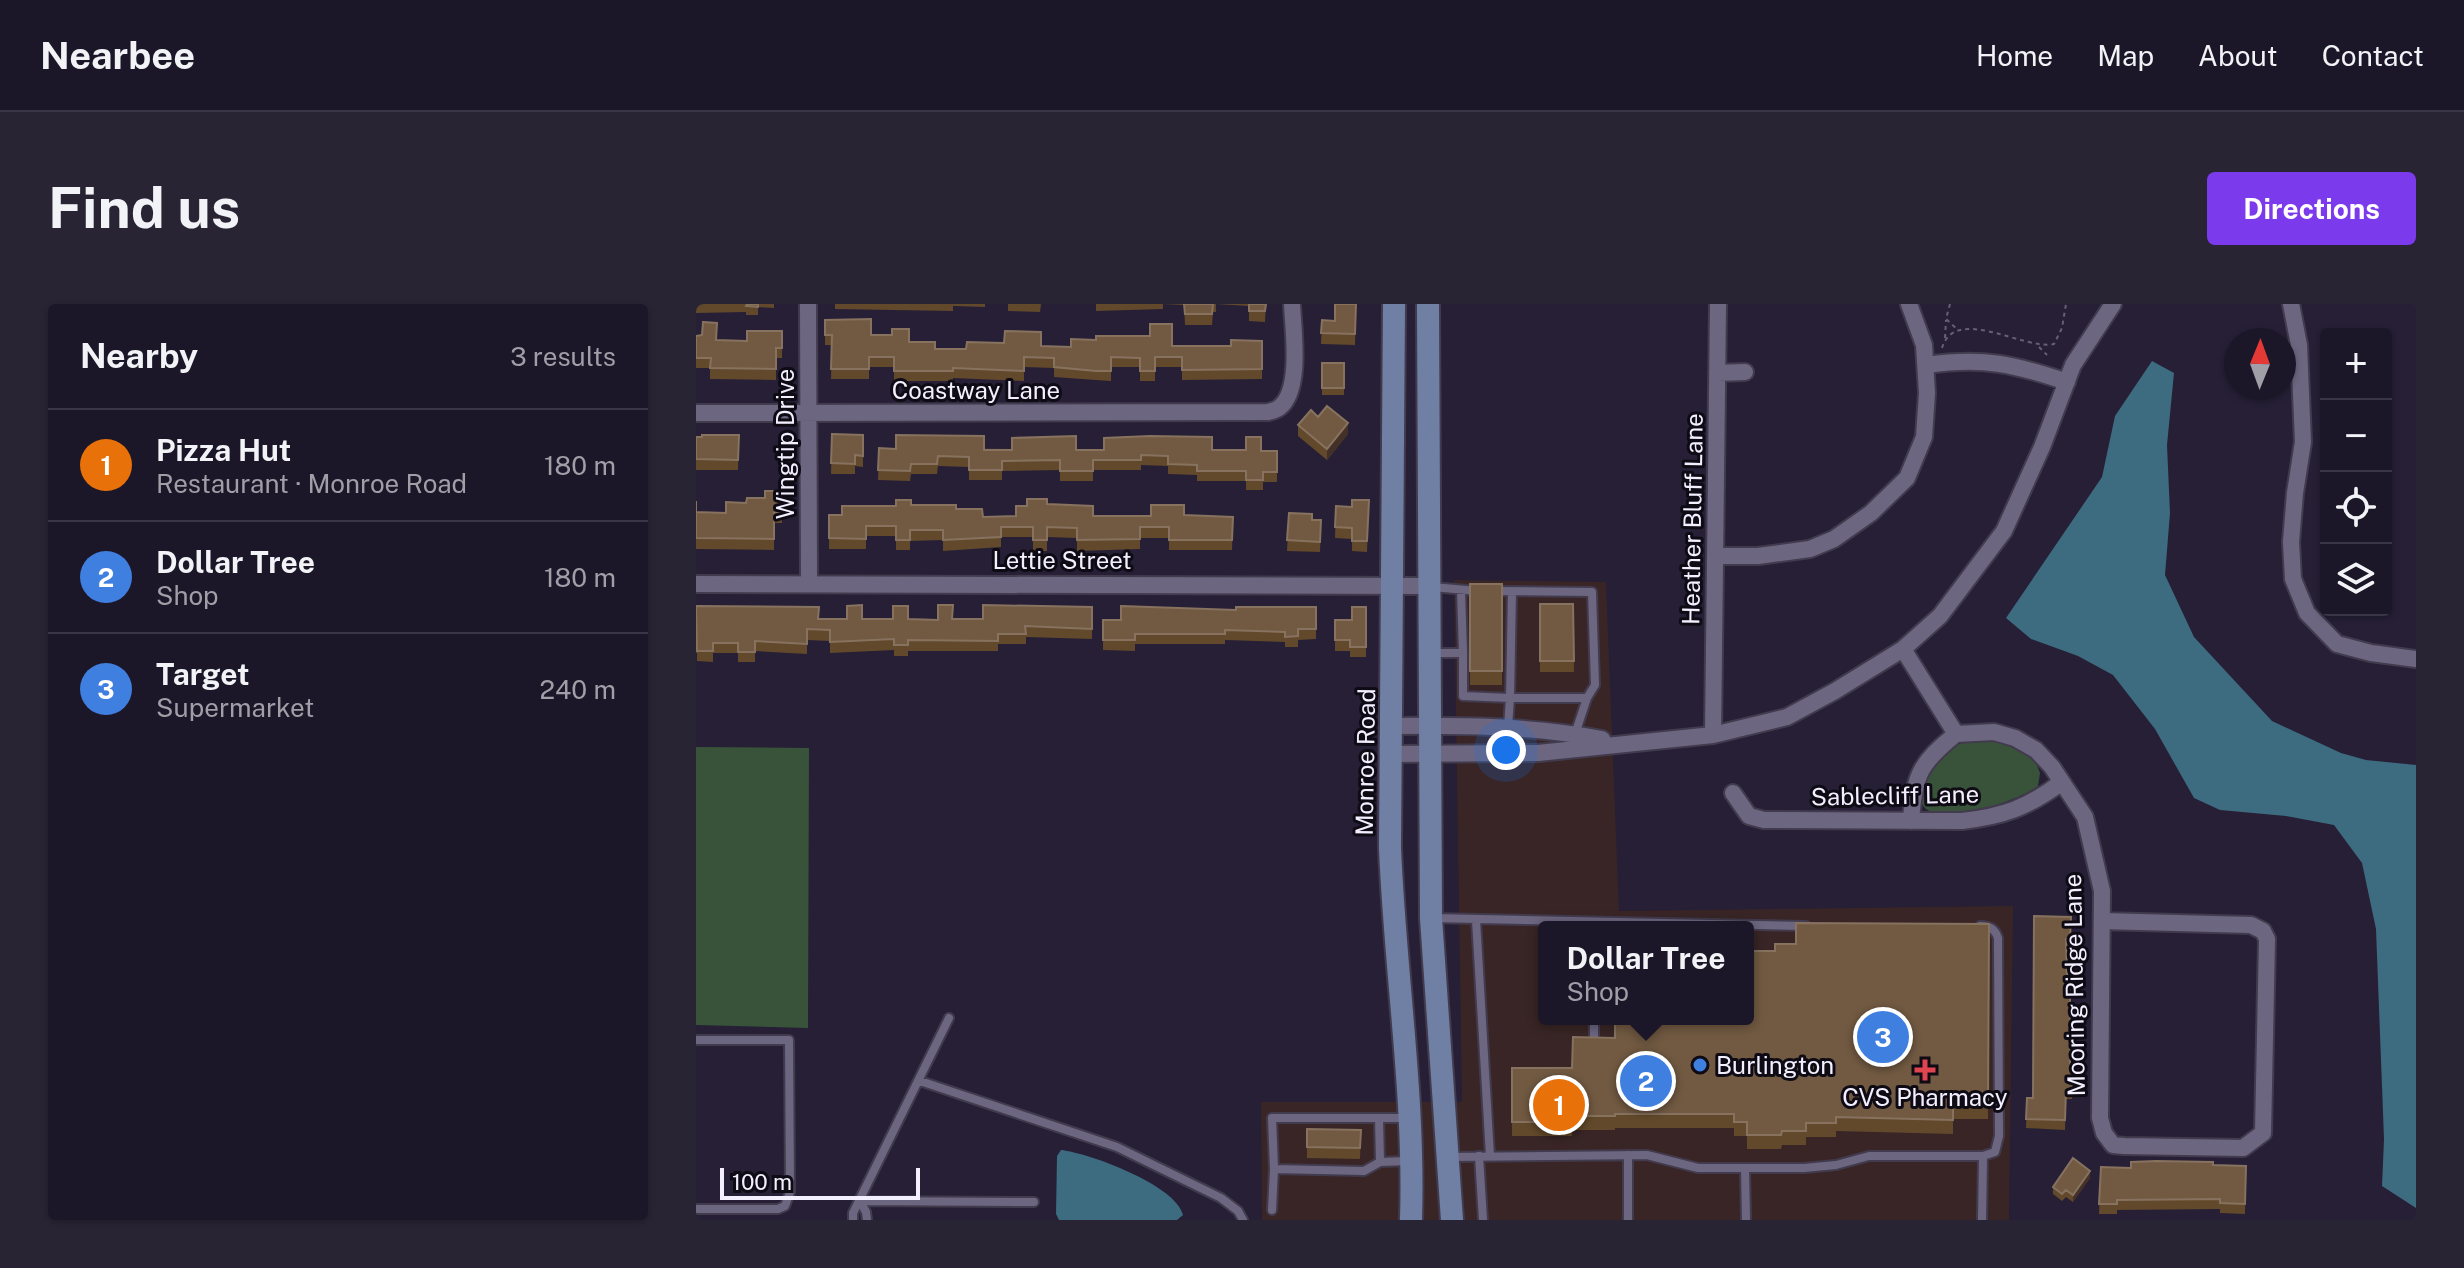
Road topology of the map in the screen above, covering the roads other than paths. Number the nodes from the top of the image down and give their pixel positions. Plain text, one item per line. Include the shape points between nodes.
1 (808, 304) edge
2 (1292, 304) edge
3 (1394, 304) edge
4 (1428, 304) edge
5 (1718, 304) edge
6 (1909, 304) edge
7 (2113, 304) edge
8 (2291, 304) edge
9 (1394, 344) junction
10 (1428, 344) junction
11 (1927, 365) junction
12 (1745, 372) dead end
13 (1717, 373) junction
14 (2067, 382) junction
15 (696, 413) edge
16 (808, 415) junction
17 (1715, 556) junction
18 (809, 583) junction
19 (696, 584) edge
20 (1394, 586) junction
21 (1428, 586) junction
22 (1461, 591) junction
23 (1512, 592) junction
24 (1903, 649) junction
25 (1429, 653) junction
26 (1463, 653) junction
27 (2416, 659) edge
28 (1510, 698) junction
29 (1587, 698) junction
30 (1391, 726) junction
31 (1430, 726) junction
32 (1508, 727) junction
33 (1575, 734) junction
34 (1956, 734) junction
35 (1713, 735) junction
36 (1619, 743) junction
37 (1390, 754) junction
38 (1431, 754) junction
39 (2062, 782) junction
40 (1733, 793) dead end
41 (1911, 821) junction
42 (1392, 918) junction
43 (1431, 918) junction
44 (1476, 920) junction
45 (2102, 921) junction
46 (1538, 923) edge
47 (1754, 926) edge
48 (1811, 926) edge
49 (1974, 927) edge
50 (949, 1018) dead end
51 (1594, 1025) edge
52 (696, 1040) edge
53 (1594, 1042) edge
54 (920, 1081) junction
55 (1379, 1118) junction
56 (1411, 1118) junction
57 (1628, 1155) junction
58 (1479, 1156) junction
59 (1490, 1156) junction
60 (1983, 1156) junction
61 (1448, 1157) junction
62 (1413, 1161) junction
63 (1380, 1162) junction
64 (1745, 1168) junction
65 (1274, 1169) junction
66 (860, 1201) junction
67 (1034, 1202) dead end
68 (696, 1209) edge
69 (1272, 1210) dead end
70 (853, 1220) edge
71 (867, 1220) edge
72 (1243, 1220) edge
73 (1411, 1220) edge
74 (1452, 1220) edge
75 (1483, 1220) edge
76 (1628, 1220) edge
77 (1746, 1220) edge
78 (1982, 1220) edge

1 - 16 street, Wingtip Drive
2 - 16 street, Coastway Lane via 1290,393 1281,407 1268,412
3 - 9 main road, Monroe Road
4 - 10 main road
5 - 13 street, Heather Bluff Lane
6 - 11 street
7 - 14 street
8 - 27 street via 2299,345 2303,442 2291,542 2293,579 2307,613 2337,644
9 - 10 main road
9 - 20 main road, Monroe Road
10 - 21 main road
11 - 14 street via 1959,360 2010,364
11 - 17 street via 1924,437 1907,478 1871,513 1810,549
12 - 13 street
13 - 17 street, Heather Bluff Lane
14 - 24 street via 2004,531 1940,616
15 - 16 street, Coastway Lane
16 - 18 street, Wingtip Drive
17 - 35 street, Heather Bluff Lane
18 - 19 street, Lettie Street
18 - 20 street, Lettie Street
20 - 21 street, Lettie Street
20 - 30 main road, Monroe Road
21 - 22 lane
21 - 25 main road
22 - 23 lane
22 - 26 lane
23 - 28 lane
23 - 29 lane via 1592,592 1595,685
24 - 34 street
24 - 35 street via 1787,717
25 - 26 lane
25 - 31 main road
26 - 28 lane via 1463,696
28 - 29 lane
28 - 32 lane
29 - 33 lane
30 - 31 street
30 - 37 main road, Monroe Road
31 - 32 street
31 - 38 main road
32 - 33 street
33 - 36 street
34 - 39 street, Mooring Ridge Lane via 1994,732 2015,738 2036,750
34 - 41 street via 1923,764
35 - 36 street
36 - 38 street via 1538,753
37 - 38 street
37 - 42 main road, Monroe Road
38 - 43 main road
39 - 41 street, Sablecliff Lane via 2021,809 1991,818
39 - 45 street, Mooring Ridge Lane via 2089,828 2102,891
40 - 41 street, Sablecliff Lane via 1749,816 1764,820
42 - 43 main road
42 - 56 main road, Monroe Road
43 - 44 lane
43 - 61 main road
44 - 46 lane
44 - 59 lane
45 - 45 street, Mooring Ridge Lane via 2251,925 2263,931 2263,1133 2243,1148 2113,1145 2104,1133
47 - 48 lane
49 - 60 lane via 1991,928 1998,938 1999,1136 1995,1152
50 - 54 lane
51 - 53 lane
52 - 68 lane via 789,1040 790,1192 778,1209
54 - 66 lane
54 - 72 lane via 1117,1147 1221,1198
55 - 56 lane
55 - 63 lane
55 - 65 lane via 1272,1118
56 - 62 main road, Monroe Road
57 - 59 lane
57 - 64 lane via 1651,1155 1698,1168
57 - 76 lane
58 - 59 lane
58 - 61 lane
58 - 75 lane
60 - 64 lane via 1869,1156 1826,1167
60 - 78 lane
61 - 62 main road
61 - 74 main road
62 - 63 lane
62 - 73 main road, Monroe Road
63 - 65 lane via 1364,1171
64 - 77 lane
65 - 69 lane
66 - 67 lane
66 - 70 lane
66 - 71 lane

